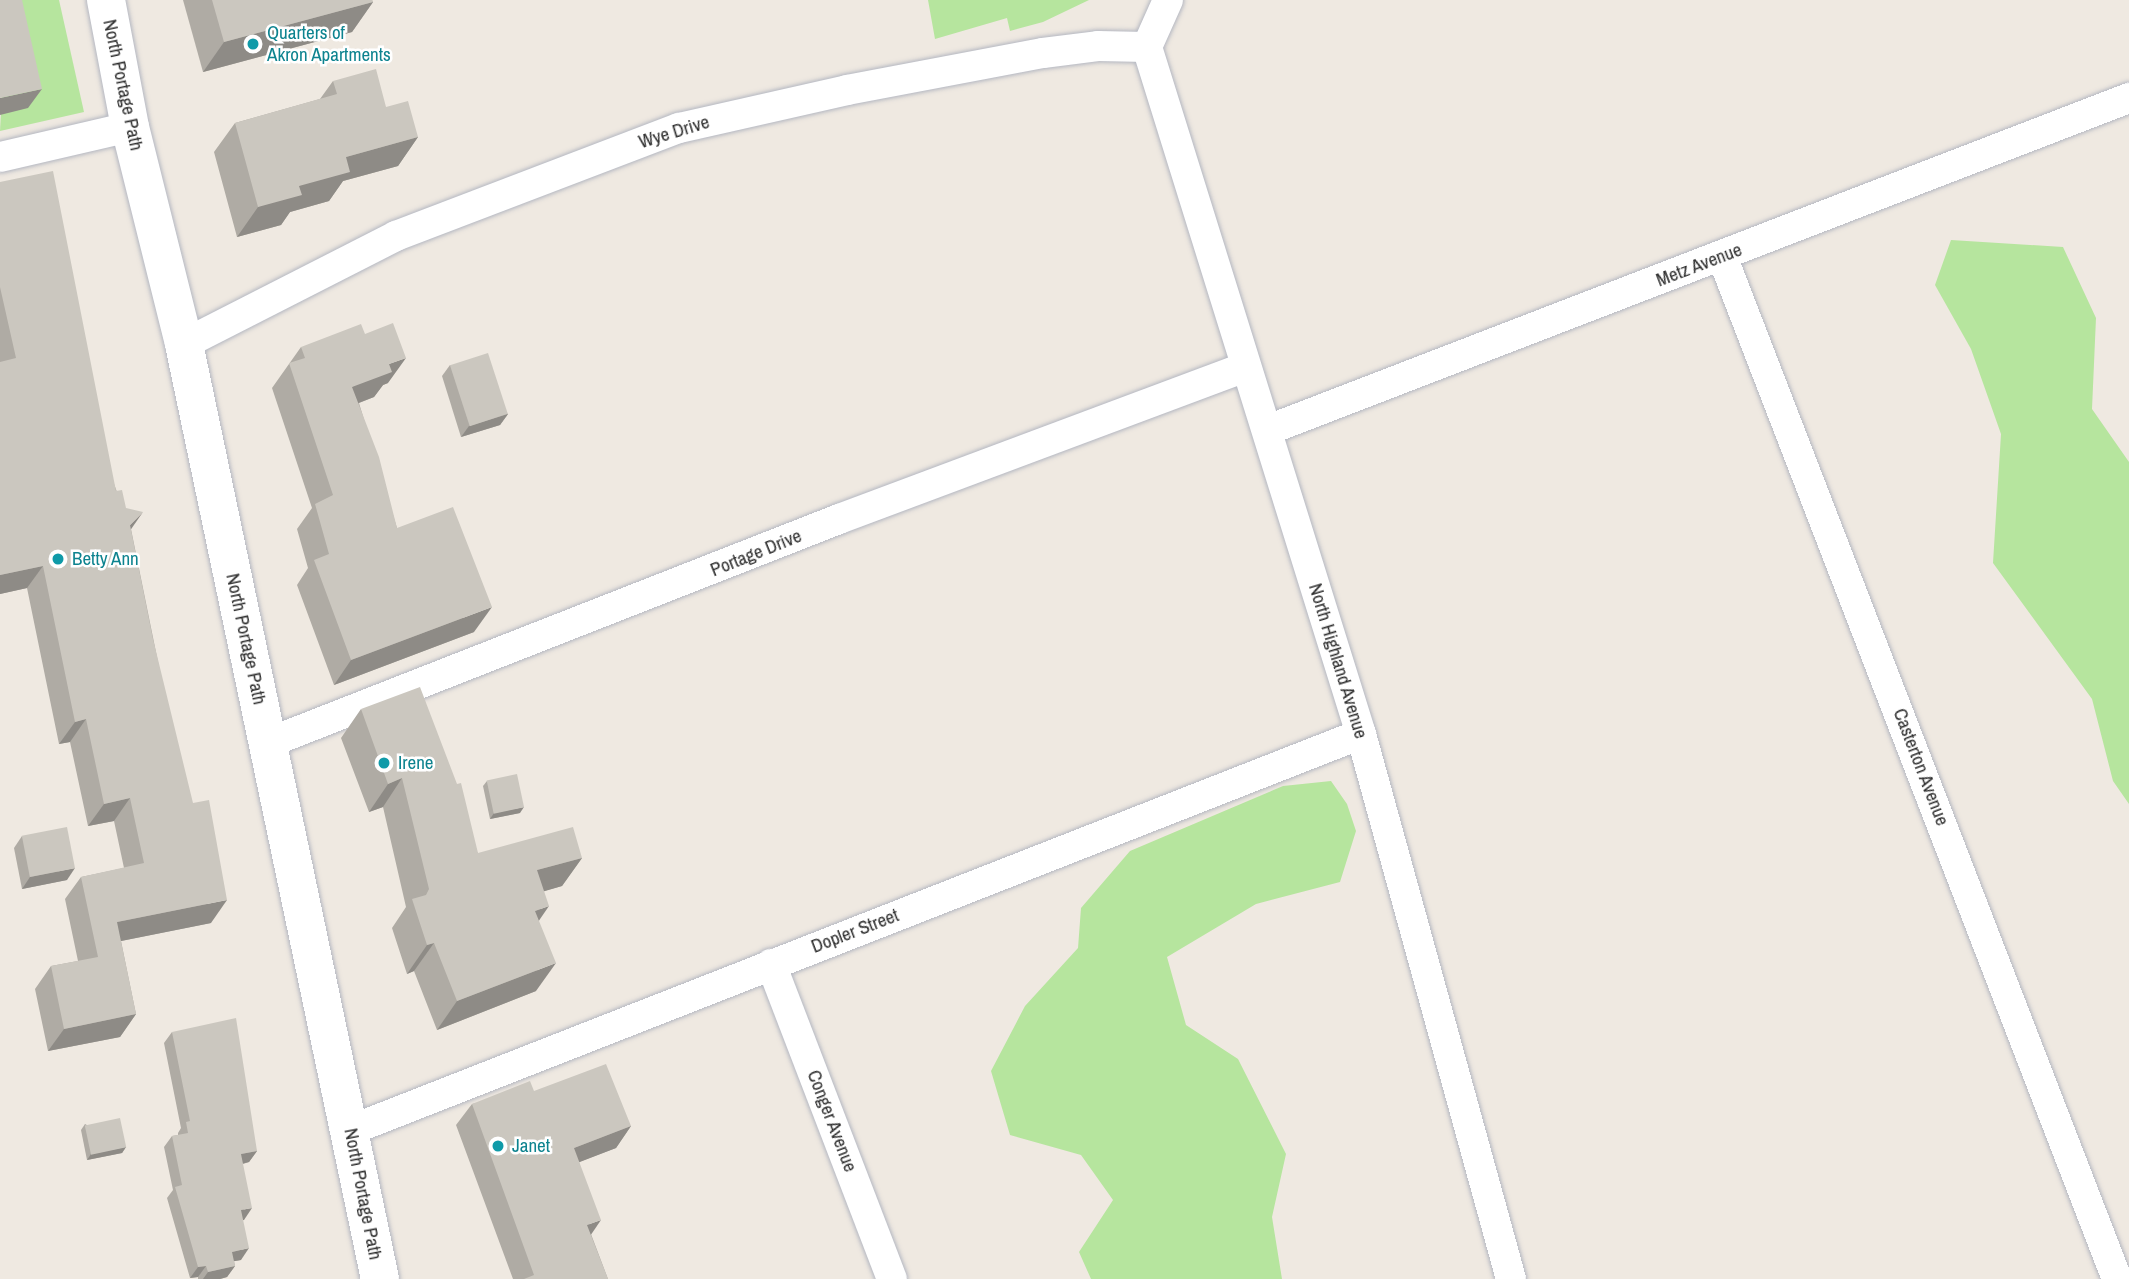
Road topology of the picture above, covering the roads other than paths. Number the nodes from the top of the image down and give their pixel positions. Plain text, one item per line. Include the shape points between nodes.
1 (106, 0) edge
2 (1168, 0) edge
3 (1147, 47) junction
4 (2129, 98) edge
5 (130, 127) junction
6 (0, 158) edge
7 (1722, 256) junction
8 (184, 344) junction
9 (1245, 367) junction
10 (1268, 430) junction
11 (1361, 734) junction
12 (268, 743) junction
13 (771, 964) junction
14 (351, 1130) junction
15 (380, 1279) edge
16 (892, 1279) edge
17 (1511, 1279) edge
18 (2117, 1279) edge

1 - 5 main road, North Portage Path
2 - 3 street
3 - 8 street, Wye Drive via 1098,46 1043,53 846,90 679,128 396,236
3 - 9 street, North Highland Avenue
4 - 7 street, Metz Avenue
5 - 6 street
5 - 8 main road, North Portage Path
7 - 10 street, Metz Avenue
7 - 18 street, Casterton Avenue
8 - 12 main road, North Portage Path
9 - 10 street, North Highland Avenue
9 - 12 street, Portage Drive via 839,519
10 - 11 street, North Highland Avenue
11 - 13 street, Dopler Street
11 - 17 street, North Highland Avenue
12 - 14 main road, North Portage Path
13 - 14 street, Dopler Street
13 - 16 street, Conger Avenue
14 - 15 main road, North Portage Path

